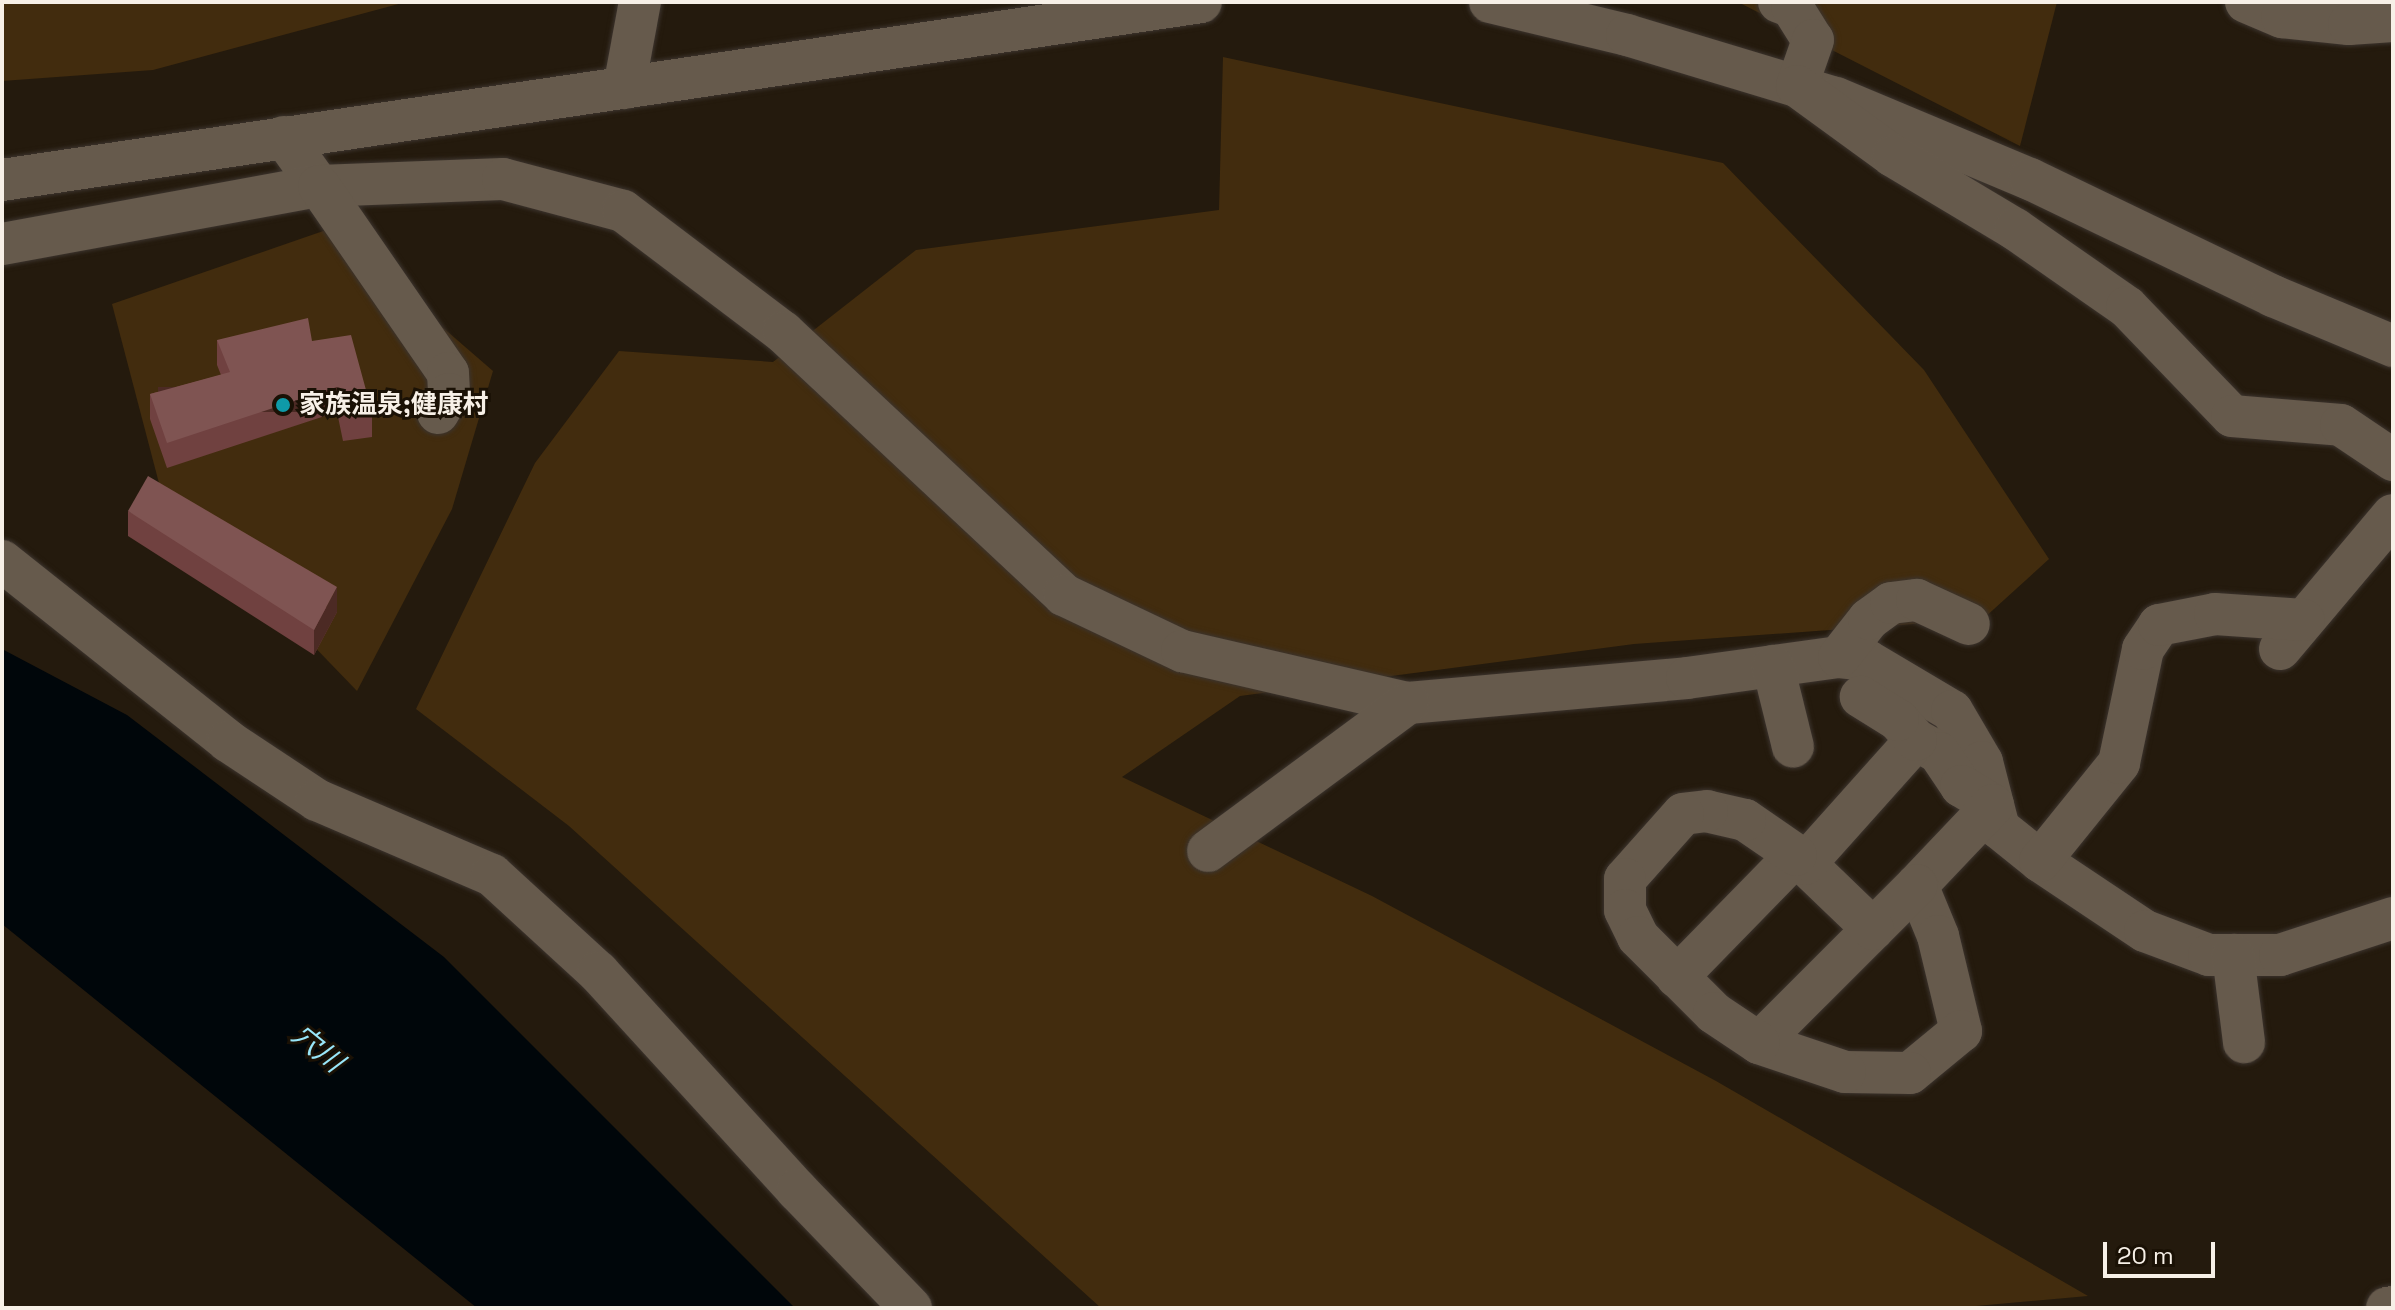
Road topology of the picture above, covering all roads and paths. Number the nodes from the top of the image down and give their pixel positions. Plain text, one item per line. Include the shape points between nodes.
1 (640, 2) edge
2 (1201, 2) edge
3 (1490, 2) edge
4 (1779, 2) edge
5 (2246, 2) edge
6 (1152, 6) edge
7 (2393, 21) edge
8 (1797, 86) junction
9 (624, 88) junction
10 (284, 137) junction
11 (2, 180) edge
12 (319, 186) junction
13 (2, 244) edge
14 (2393, 346) edge
15 (2128, 349) dead end
16 (438, 413) dead end
17 (2232, 416) junction
18 (2393, 460) edge
19 (2393, 515) edge
20 (2, 561) edge
21 (1969, 624) dead end
22 (1839, 657) junction
23 (1773, 666) junction
24 (1861, 697) dead end
25 (1408, 703) junction
26 (1916, 740) junction
27 (1793, 747) dead end
28 (1993, 805) junction
29 (1208, 851) dead end
30 (1800, 860) junction
31 (2040, 861) junction
32 (1917, 885) junction
33 (2393, 918) edge
34 (1873, 929) junction
35 (2233, 955) junction
36 (1677, 977) junction
37 (2244, 1042) dead end
38 (1759, 1043) junction
39 (911, 1308) edge

1 - 9 street
2 - 6 street
3 - 8 street via 1627,35
4 - 8 street via 1792,7 1813,40
5 - 7 street via 2282,17 2349,24
6 - 9 street
8 - 14 street via 2030,179 2273,296
8 - 17 street via 1893,156 2015,229 2127,307
9 - 10 street
10 - 11 street
10 - 12 street
12 - 13 street
12 - 16 street via 448,373 449,394
12 - 25 street via 503,179 623,211 783,332 1064,595 1182,651
15 - 17 street via 2193,403
17 - 18 street via 2341,425
19 - 31 street via 2292,635 2215,614 2159,625 2143,649 2119,763
20 - 39 street via 228,741 317,800 492,875 598,972
21 - 22 street via 1917,600 1891,603 1869,619
22 - 23 street
22 - 28 street via 1866,660 1952,711 1982,762
23 - 25 street
23 - 27 street
24 - 26 street via 1898,720
25 - 29 street
26 - 28 street via 1939,753 1961,786
26 - 30 street
28 - 31 street via 1999,828
28 - 32 street
30 - 34 street
30 - 36 street
30 - 36 street via 1745,820 1707,811 1683,814 1625,879 1625,910 1638,937
31 - 35 street via 2145,931 2209,955
32 - 34 street
32 - 38 street via 1938,936 1961,1031 1910,1073 1845,1072
33 - 35 street via 2280,955
34 - 38 street
35 - 37 street
36 - 38 street via 1714,1013

